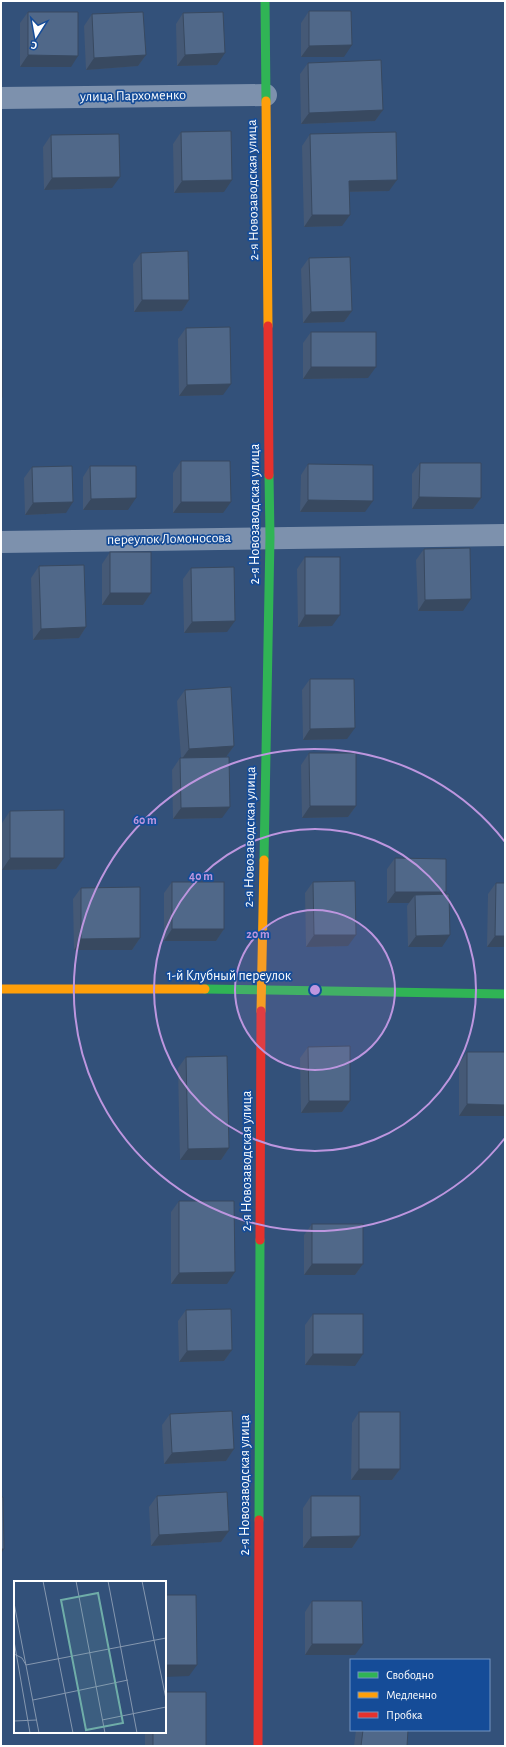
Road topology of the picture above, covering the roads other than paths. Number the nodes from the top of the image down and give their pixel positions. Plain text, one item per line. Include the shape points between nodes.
1 (265, 1) edge
2 (266, 95) junction
3 (1, 98) edge
4 (505, 535) edge
5 (270, 537) junction
6 (1, 542) edge
7 (1, 989) edge
8 (261, 989) junction
9 (505, 994) edge
10 (258, 1746) edge

1 - 2 street, 2-я Новозаводская улица
2 - 3 street, улица Пархоменко
2 - 5 street, 2-я Новозаводская улица
4 - 5 street, переулок Ломоносова
5 - 6 street, переулок Ломоносова
5 - 8 street, 2-я Новозаводская улица
7 - 8 street, 1-й Клубный переулок
8 - 9 street, 1-й Клубный переулок
8 - 10 street, 2-я Новозаводская улица

